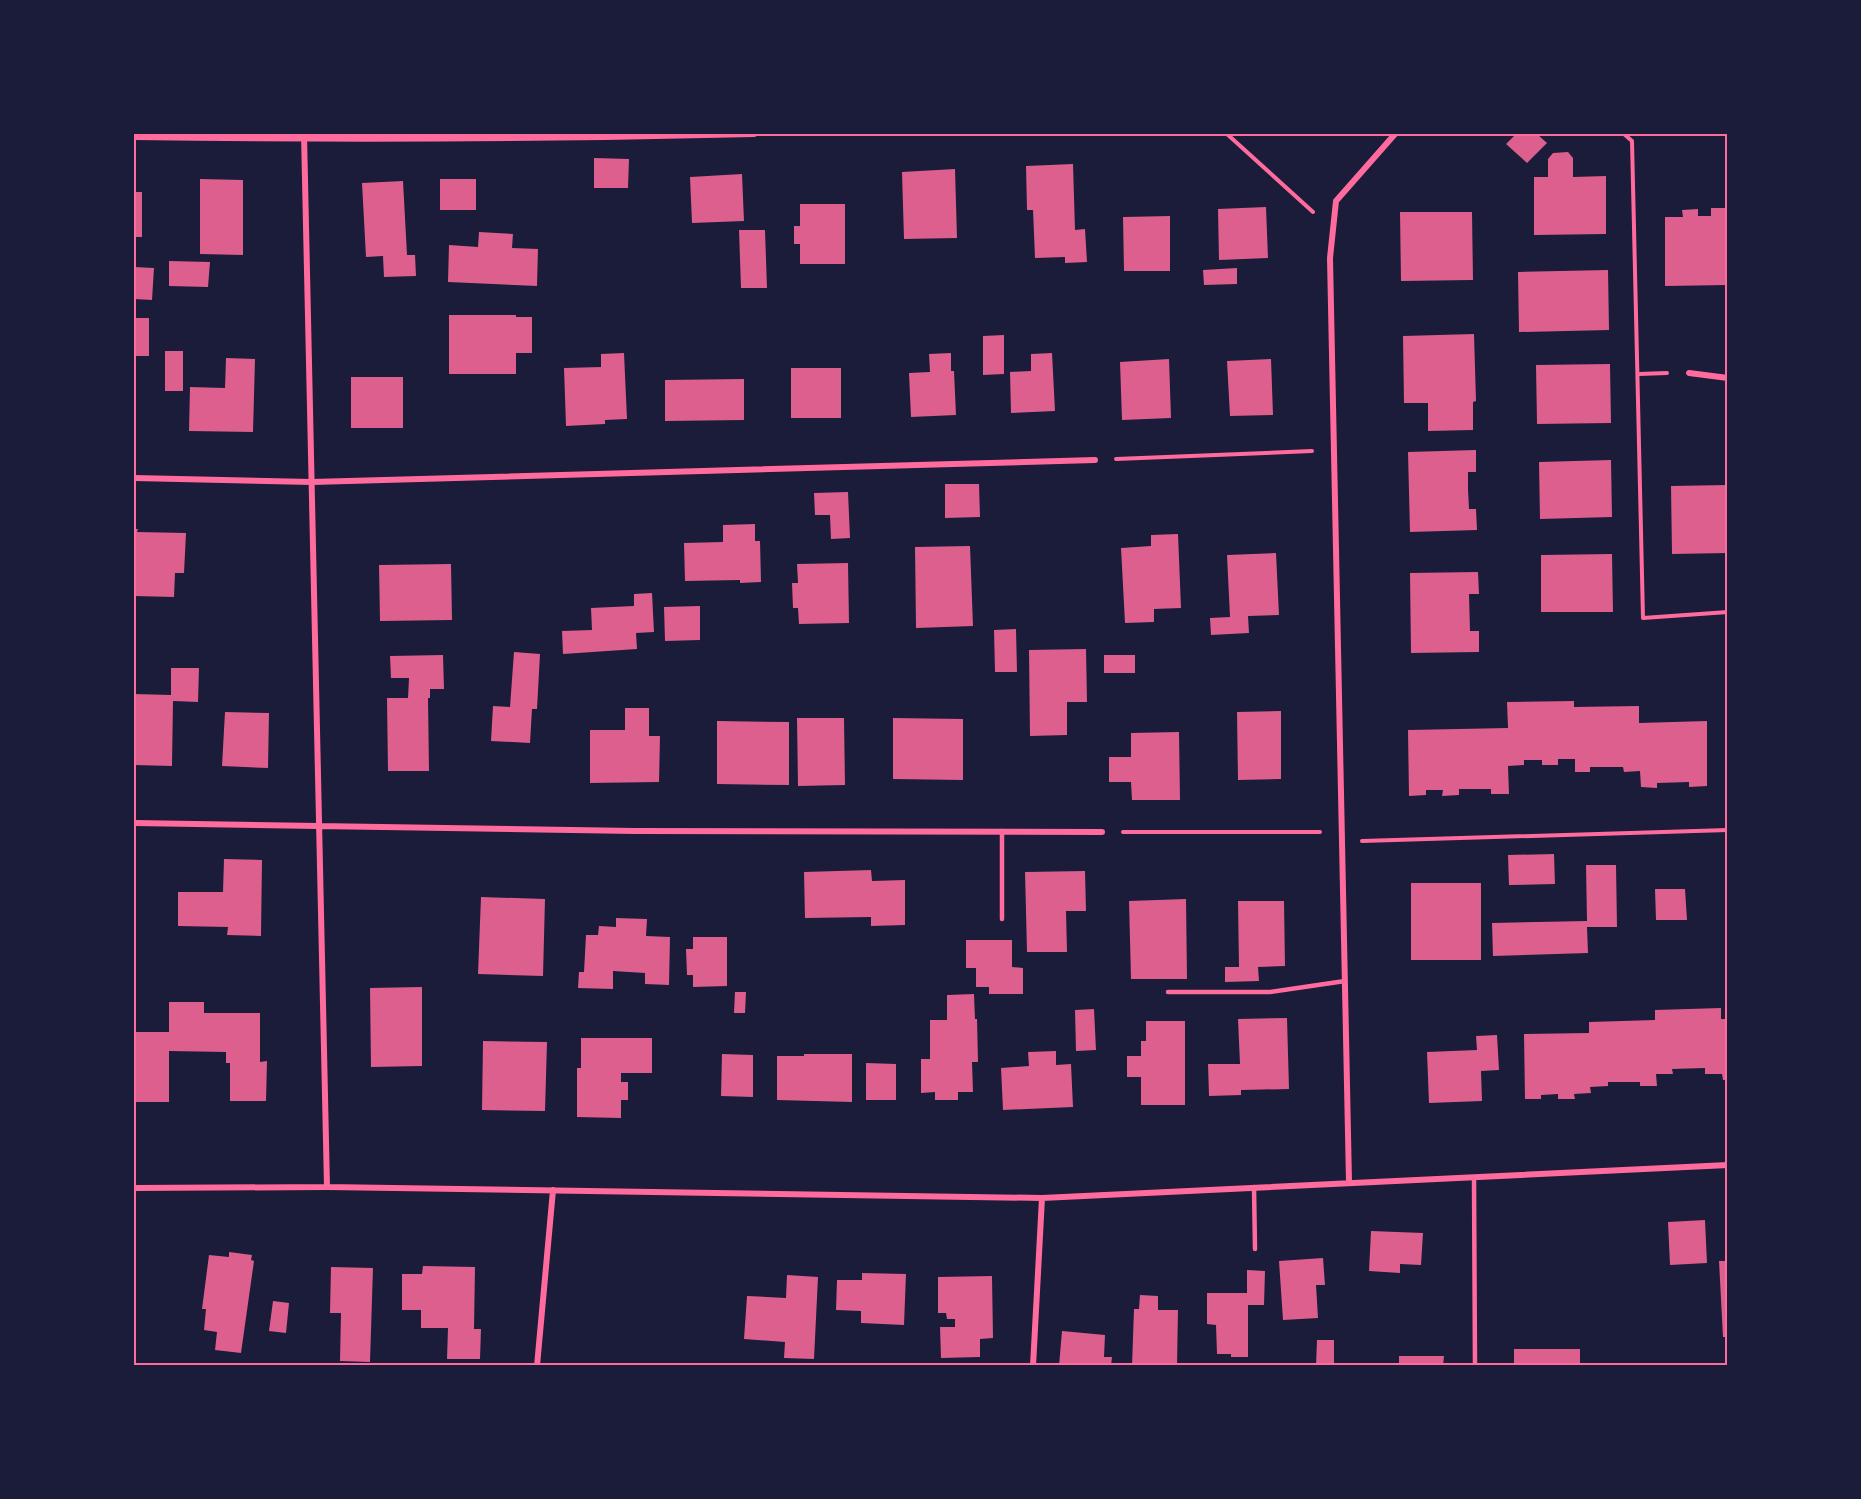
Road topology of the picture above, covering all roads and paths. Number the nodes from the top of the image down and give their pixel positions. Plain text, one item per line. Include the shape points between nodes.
1 (754, 134) edge
2 (1227, 134) edge
3 (1395, 134) edge
4 (1624, 134) edge
5 (304, 136) edge
6 (134, 137) edge
7 (1332, 227) junction
8 (1689, 373) joint
9 (1639, 374) junction
10 (1728, 378) edge
11 (1334, 450) junction
12 (1095, 460) joint
13 (134, 478) edge
14 (312, 482) junction
15 (1728, 612) edge
16 (134, 823) edge
17 (319, 827) junction
18 (1728, 830) edge
19 (1002, 831) junction
20 (1102, 832) joint
21 (1342, 832) junction
22 (1342, 841) junction
23 (1002, 919) dead end
24 (1345, 981) junction
25 (1168, 992) dead end
26 (1728, 1165) edge
27 (1474, 1178) junction
28 (1349, 1182) junction
29 (327, 1187) junction
30 (1254, 1187) junction
31 (134, 1188) edge
32 (553, 1190) junction
33 (1042, 1198) junction
34 (1255, 1249) dead end
35 (537, 1365) edge
36 (1033, 1365) edge
37 (1475, 1365) edge

1 - 5 street via 590,138
2 - 7 path
3 - 7 street via 1336,201
4 - 9 path via 1632,141
5 - 6 street
5 - 14 street
7 - 11 street
8 - 9 path
8 - 10 street
9 - 15 path via 1643,618
11 - 12 path
11 - 21 street
12 - 14 street
13 - 14 street
14 - 17 street
16 - 17 street
17 - 19 street
17 - 29 street
18 - 22 path
19 - 20 street
19 - 23 lane
20 - 21 path
21 - 22 street
22 - 24 street
24 - 25 lane via 1270,992
24 - 28 street
26 - 27 street
27 - 28 street
27 - 37 lane
28 - 30 street
29 - 31 street
29 - 32 street
30 - 33 street
30 - 34 lane
32 - 33 street
32 - 35 street
33 - 36 street

